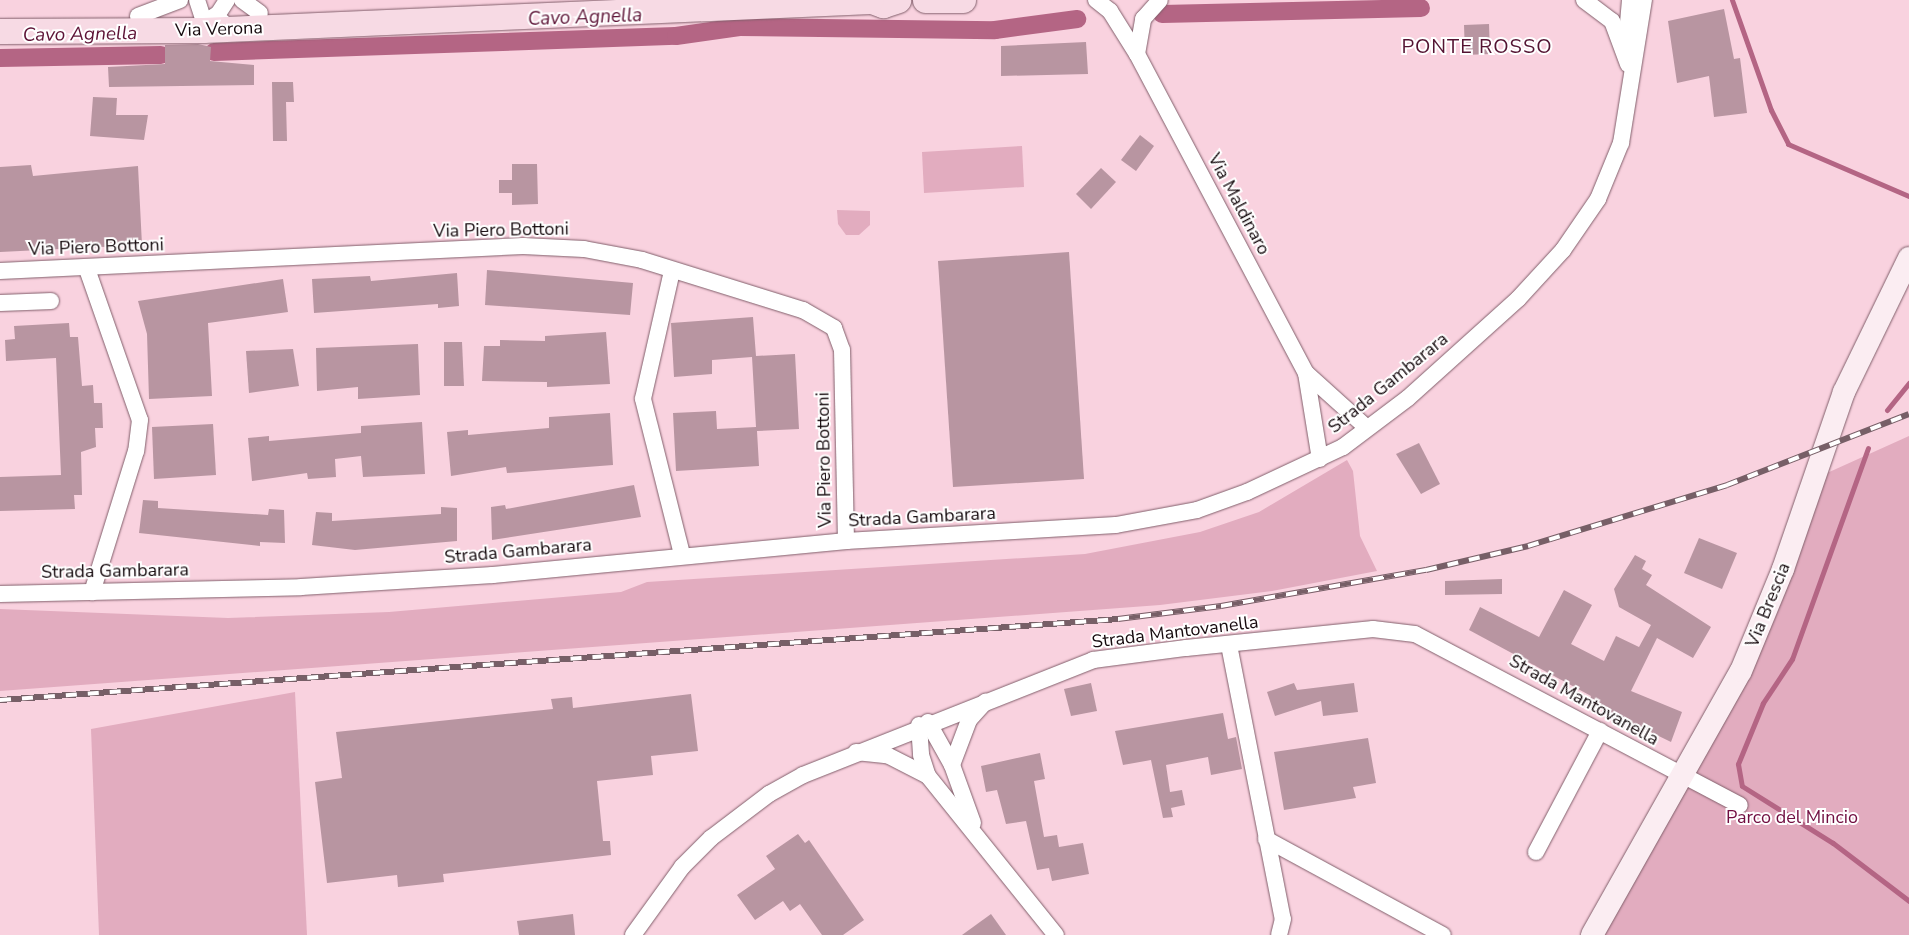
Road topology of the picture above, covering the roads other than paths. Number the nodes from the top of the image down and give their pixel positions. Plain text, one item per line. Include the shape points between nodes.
1 (180, 0) edge
2 (869, 0) edge
3 (898, 0) edge
4 (925, 0) edge
5 (963, 0) edge
6 (1096, 0) edge
7 (1160, 0) edge
8 (1584, 0) edge
9 (1630, 0) edge
10 (1644, 0) edge
11 (796, 2) edge
12 (632, 5) edge
13 (251, 6) edge
14 (210, 10) edge
15 (138, 16) junction
16 (408, 18) junction
17 (342, 25) junction
18 (2, 31) edge
19 (96, 32) junction
20 (1626, 53) junction
21 (1137, 54) junction
22 (1630, 72) junction
23 (1909, 258) edge
24 (87, 268) junction
25 (0, 271) edge
26 (672, 271) junction
27 (51, 301) dead end
28 (0, 303) edge
29 (1306, 373) junction
30 (1367, 428) junction
31 (1320, 459) junction
32 (846, 541) junction
33 (682, 554) junction
34 (92, 592) junction
35 (0, 594) edge
36 (1229, 644) junction
37 (987, 699) junction
38 (924, 724) junction
39 (1600, 731) junction
40 (852, 752) junction
41 (952, 765) junction
42 (928, 776) junction
43 (1682, 777) junction
44 (1740, 805) dead end
45 (977, 832) junction
46 (1266, 839) junction
47 (1536, 852) dead end
48 (633, 935) edge
49 (1056, 935) edge
50 (1279, 935) edge
51 (1443, 935) edge
52 (1592, 935) edge

1 - 15 street
2 - 3 main road, Via Verona via 883,5
2 - 11 main road, Via Verona
4 - 5 main road
6 - 21 street, Via Maldinaro via 1110,11
7 - 21 street via 1143,19
8 - 20 street, Strada Gambarara via 1612,21
9 - 20 street, Strada Gambarara
10 - 22 street, Strada Gambarara
11 - 12 main road, Via Verona
12 - 16 main road, Via Verona
13 - 14 main road, Via Verona
13 - 16 main road, Via Verona via 342,9
14 - 15 main road, Via Verona
14 - 17 street, Via Verona
14 - 19 street, Via Verona
15 - 18 main road, Via Verona via 63,18
16 - 17 main road, Via Verona
17 - 19 main road, Via Verona
18 - 19 main road, Via Verona
20 - 22 street, Strada Gambarara
21 - 29 street, Via Maldinaro
22 - 30 street, Strada Gambarara via 1621,144 1598,198 1563,250 1459,354
23 - 43 main road, Via Brescia via 1844,392 1783,569 1741,671
24 - 25 street, Via Piero Bottoni
24 - 26 street, Via Piero Bottoni via 523,246 584,249
24 - 34 street via 140,420 136,451
26 - 32 street, Via Piero Bottoni via 810,313 834,328 842,350
26 - 33 street via 643,399
27 - 28 street
29 - 30 street, Via Maldinaro
29 - 31 street, Via Maldinaro
30 - 31 street, Strada Gambarara
31 - 32 street, Strada Gambarara via 1197,510 1116,525
32 - 33 street, Strada Gambarara
33 - 34 street, Strada Gambarara via 474,576 301,587
34 - 35 street, Strada Gambarara
36 - 37 street, Strada Mantovanella via 1093,660
36 - 39 street, Strada Mantovanella via 1373,629 1415,634
36 - 46 street
37 - 38 street, Strada Mantovanella
37 - 41 street via 969,720
38 - 40 street, Strada Mantovanella
38 - 41 street
38 - 42 street via 921,755
39 - 43 street, Strada Mantovanella
39 - 47 street
40 - 42 street via 887,755
40 - 48 street, Strada Mantovanella via 803,775 740,814 682,867
41 - 45 street
42 - 45 street
43 - 44 street, Strada Mantovanella
43 - 52 main road, Via Brescia
45 - 49 street
46 - 50 street via 1283,919
46 - 51 street

